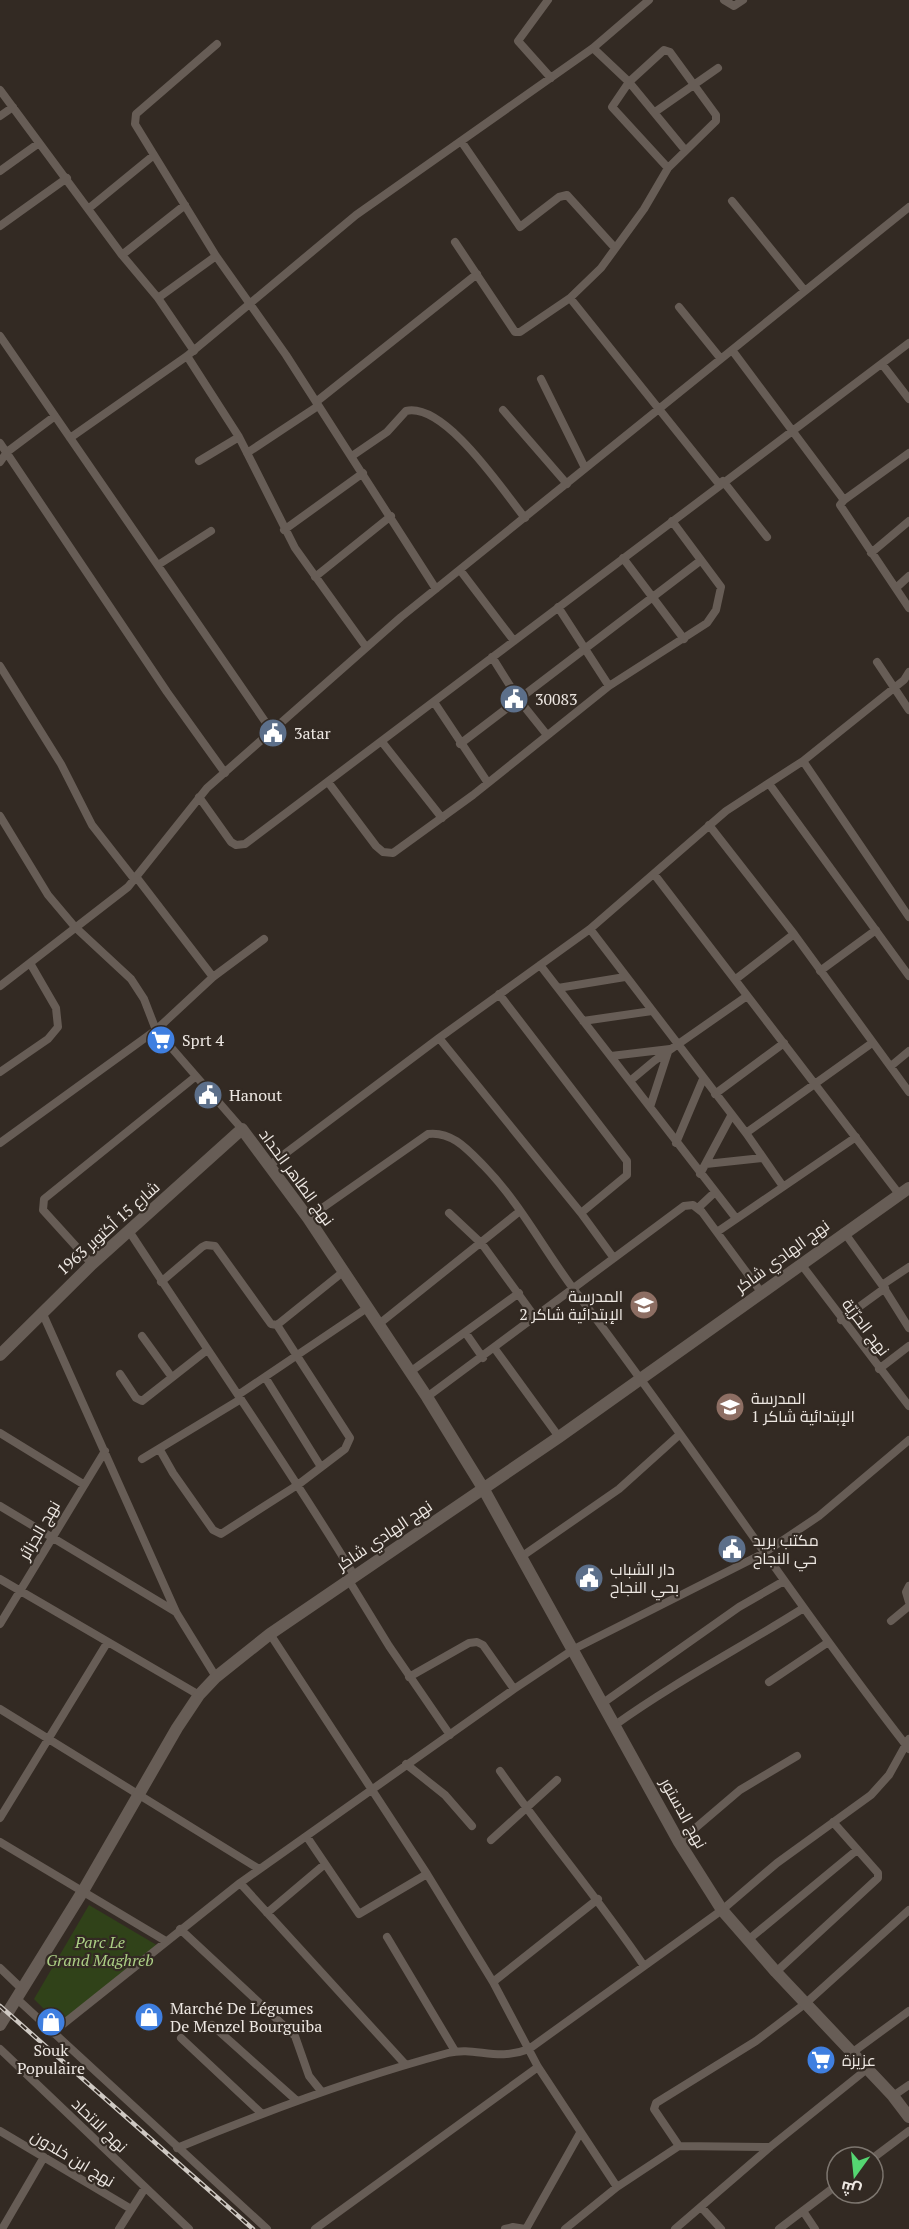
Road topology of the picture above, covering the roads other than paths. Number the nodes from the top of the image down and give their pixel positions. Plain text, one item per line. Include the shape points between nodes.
1 (548, 0) edge
2 (649, 0) edge
3 (724, 0) edge
4 (743, 0) edge
5 (217, 44) dead end
6 (593, 48) junction
7 (718, 68) dead end
8 (551, 78) junction
9 (629, 82) junction
10 (694, 85) junction
11 (0, 90) edge
12 (13, 107) junction
13 (655, 111) junction
14 (0, 116) edge
15 (461, 141) junction
16 (39, 143) junction
17 (685, 150) junction
18 (154, 155) junction
19 (668, 168) junction
20 (0, 171) edge
21 (67, 178) junction
22 (732, 201) dead end
23 (185, 205) junction
24 (909, 207) edge
25 (88, 210) junction
26 (0, 226) edge
27 (455, 242) dead end
28 (615, 248) junction
29 (122, 255) junction
30 (216, 256) junction
31 (477, 274) junction
32 (804, 291) junction
33 (158, 298) junction
34 (570, 298) junction
35 (252, 304) junction
36 (679, 307) dead end
37 (0, 336) edge
38 (909, 344) edge
39 (732, 350) junction
40 (190, 354) junction
41 (721, 358) junction
42 (882, 364) junction
43 (541, 379) dead end
44 (909, 399) edge
45 (317, 404) junction
46 (658, 408) junction
47 (503, 410) dead end
48 (55, 416) junction
49 (793, 432) junction
50 (238, 437) junction
51 (70, 438) junction
52 (0, 443) edge
53 (7, 452) junction
54 (247, 453) junction
55 (909, 453) edge
56 (352, 456) junction
57 (199, 461) dead end
58 (0, 462) edge
59 (585, 468) junction
60 (363, 472) junction
61 (721, 483) junction
62 (567, 484) junction
63 (843, 500) junction
64 (391, 516) junction
65 (525, 518) junction
66 (672, 521) junction
67 (909, 521) edge
68 (284, 530) junction
69 (211, 531) dead end
70 (767, 537) dead end
71 (872, 553) junction
72 (623, 558) junction
73 (700, 561) junction
74 (158, 565) junction
75 (460, 570) junction
76 (909, 576) edge
77 (315, 577) junction
78 (896, 588) junction
79 (436, 589) junction
80 (654, 596) junction
81 (558, 607) junction
82 (909, 608) edge
83 (684, 639) junction
84 (514, 641) junction
85 (366, 647) junction
86 (587, 648) junction
87 (492, 657) junction
88 (877, 662) dead end
89 (0, 666) edge
90 (909, 672) edge
91 (609, 686) junction
92 (892, 687) junction
93 (519, 700) junction
94 (434, 702) junction
95 (909, 710) edge
96 (273, 733) junction
97 (547, 735) junction
98 (382, 742) junction
99 (460, 744) junction
100 (803, 761) junction
101 (225, 773) junction
102 (328, 782) junction
103 (488, 783) junction
104 (770, 785) junction
105 (199, 797) junction
106 (0, 816) edge
107 (442, 818) junction
108 (710, 825) junction
109 (654, 874) junction
110 (136, 879) junction
111 (909, 917) edge
112 (75, 927) junction
113 (590, 929) junction
114 (876, 930) junction
115 (794, 934) junction
116 (264, 939) dead end
117 (909, 956) edge
118 (30, 963) junction
119 (900, 963) junction
120 (540, 965) junction
121 (820, 971) junction
122 (909, 976) edge
123 (213, 977) junction
124 (626, 977) junction
125 (736, 979) junction
126 (0, 986) edge
127 (558, 988) junction
128 (499, 994) junction
129 (747, 996) junction
130 (652, 1011) junction
131 (583, 1021) junction
132 (156, 1030) junction
133 (439, 1038) junction
134 (784, 1043) junction
135 (872, 1043) junction
136 (672, 1049) junction
137 (909, 1051) edge
138 (611, 1056) junction
139 (891, 1066) junction
140 (0, 1072) edge
141 (195, 1077) junction
142 (703, 1079) junction
143 (630, 1081) junction
144 (815, 1083) junction
145 (909, 1092) edge
146 (715, 1094) junction
147 (650, 1107) junction
148 (731, 1116) junction
149 (242, 1129) junction
150 (746, 1133) junction
151 (856, 1137) junction
152 (0, 1143) edge
153 (676, 1143) junction
154 (762, 1158) junction
155 (706, 1164) junction
156 (270, 1165) junction
157 (700, 1174) junction
158 (782, 1185) junction
159 (715, 1191) junction
160 (904, 1191) edge
161 (698, 1208) junction
162 (520, 1211) junction
163 (449, 1213) dead end
164 (581, 1213) junction
165 (735, 1217) junction
166 (308, 1218) junction
167 (129, 1231) junction
168 (717, 1232) junction
169 (844, 1232) junction
170 (482, 1244) junction
171 (613, 1257) junction
172 (92, 1264) junction
173 (801, 1264) junction
174 (909, 1267) edge
175 (343, 1272) junction
176 (161, 1282) junction
177 (884, 1286) junction
178 (573, 1288) junction
179 (761, 1292) junction
180 (519, 1293) junction
181 (367, 1308) junction
182 (42, 1312) junction
183 (905, 1313) edge
184 (535, 1317) junction
185 (841, 1320) junction
186 (379, 1324) junction
187 (277, 1325) junction
188 (909, 1328) edge
189 (465, 1332) junction
190 (142, 1336) dead end
191 (909, 1346) edge
192 (495, 1349) junction
193 (207, 1350) junction
194 (0, 1355) edge
195 (296, 1355) junction
196 (483, 1358) junction
197 (879, 1369) junction
198 (410, 1372) junction
199 (120, 1374) dead end
200 (641, 1376) junction
201 (171, 1377) junction
202 (265, 1377) junction
203 (239, 1397) junction
204 (427, 1397) junction
205 (909, 1406) edge
206 (0, 1432) edge
207 (679, 1435) junction
208 (559, 1437) junction
209 (909, 1440) edge
210 (160, 1450) junction
211 (105, 1451) junction
212 (142, 1459) dead end
213 (321, 1467) junction
214 (83, 1484) junction
215 (299, 1484) junction
216 (483, 1488) junction
217 (0, 1506) edge
218 (51, 1537) junction
219 (764, 1553) junction
220 (521, 1557) junction
221 (351, 1577) junction
222 (0, 1579) edge
223 (784, 1581) junction
224 (909, 1586) edge
225 (21, 1592) junction
226 (909, 1604) edge
227 (802, 1609) junction
228 (176, 1612) junction
229 (891, 1621) dead end
230 (0, 1624) edge
231 (270, 1634) junction
232 (827, 1642) junction
233 (107, 1643) junction
234 (574, 1649) junction
235 (216, 1677) junction
236 (409, 1677) junction
237 (769, 1682) dead end
238 (514, 1689) junction
239 (199, 1695) junction
240 (603, 1703) junction
241 (0, 1710) edge
242 (615, 1725) junction
243 (450, 1735) junction
244 (48, 1738) junction
245 (907, 1744) edge
246 (797, 1756) dead end
247 (406, 1764) junction
248 (500, 1771) dead end
249 (557, 1780) dead end
250 (373, 1789) junction
251 (139, 1793) junction
252 (526, 1808) junction
253 (0, 1818) edge
254 (833, 1822) junction
255 (472, 1826) dead end
256 (307, 1837) junction
257 (491, 1840) dead end
258 (0, 1842) edge
259 (679, 1842) junction
260 (857, 1850) junction
261 (325, 1864) junction
262 (259, 1869) junction
263 (427, 1874) junction
264 (240, 1883) junction
265 (83, 1892) junction
266 (598, 1899) junction
267 (722, 1910) junction
268 (909, 1910) edge
269 (267, 1913) junction
270 (180, 1929) junction
271 (387, 1937) dead end
272 (164, 1940) junction
273 (748, 1940) junction
274 (644, 1966) junction
275 (0, 1968) edge
276 (776, 1972) junction
277 (493, 1982) junction
278 (19, 1994) junction
279 (806, 2003) junction
280 (909, 2011) edge
281 (0, 2025) edge
282 (212, 2025) dead end
283 (52, 2033) junction
284 (181, 2038) dead end
285 (0, 2049) edge
286 (529, 2049) junction
287 (455, 2051) junction
288 (853, 2052) junction
289 (405, 2064) junction
290 (538, 2067) junction
291 (867, 2069) junction
292 (909, 2085) edge
293 (321, 2091) junction
294 (893, 2096) junction
295 (296, 2100) junction
296 (261, 2113) junction
297 (909, 2117) edge
298 (909, 2131) edge
299 (0, 2132) edge
300 (580, 2133) junction
301 (679, 2146) junction
302 (770, 2147) junction
303 (177, 2148) junction
304 (885, 2149) edge
305 (44, 2157) junction
306 (617, 2187) junction
307 (145, 2188) junction
308 (825, 2194) edge
309 (702, 2208) junction
310 (130, 2210) junction
311 (803, 2211) junction
312 (262, 2228) edge
313 (2, 2229) edge
314 (119, 2229) edge
315 (189, 2229) edge
316 (315, 2229) edge
317 (506, 2229) edge
318 (525, 2229) edge
319 (565, 2229) edge
320 (675, 2229) edge
321 (721, 2229) edge
322 (779, 2229) edge
323 (815, 2229) edge

1 - 8 street via 518,41
2 - 6 street
3 - 4 street via 734,6
5 - 18 street via 134,117
6 - 8 street
6 - 9 street
7 - 10 street
8 - 15 street
9 - 10 street via 664,50 670,52
9 - 13 street
9 - 19 street via 612,109
10 - 13 street
10 - 17 street via 717,118
11 - 12 street
12 - 14 street
12 - 16 street
13 - 17 street
15 - 28 street via 520,227 567,195
15 - 35 street via 356,215
16 - 20 street
16 - 21 street
17 - 19 street
18 - 23 street
18 - 25 street
19 - 28 street
21 - 25 street
21 - 26 street
22 - 32 street
23 - 29 street
23 - 30 street
24 - 32 street
25 - 29 street
27 - 31 street
28 - 34 street
29 - 33 street
30 - 33 street
30 - 35 street
31 - 34 street via 518,333
31 - 45 street
32 - 39 street
33 - 40 street
34 - 46 street
35 - 40 street
35 - 45 street
36 - 41 street
37 - 48 street
38 - 42 street
39 - 41 street
39 - 49 street
40 - 50 street
40 - 51 street
41 - 46 street
42 - 44 street
42 - 49 street
43 - 59 street
45 - 54 street
45 - 56 street
46 - 59 street
46 - 61 street
47 - 62 street
48 - 51 street
48 - 53 street
49 - 61 street
49 - 63 street
50 - 54 street
50 - 57 street
51 - 74 street
52 - 53 street
53 - 58 street
53 - 101 street via 125,632
54 - 68 street
55 - 63 street
56 - 60 street
56 - 65 street via 387,432 406,411 428,415 462,440
59 - 62 street
60 - 64 street
60 - 68 street
61 - 66 street
61 - 70 street
62 - 65 street
63 - 71 street via 841,509
64 - 77 street
64 - 79 street
65 - 75 street
66 - 72 street
66 - 73 street
67 - 71 street
68 - 77 street
69 - 74 street
71 - 78 street
72 - 80 street
72 - 81 street
73 - 80 street
73 - 83 street via 719,582 722,592 712,617
74 - 96 street
75 - 79 street
75 - 84 street
76 - 78 street
77 - 85 street
78 - 82 street
79 - 85 street
80 - 83 street
80 - 86 street
81 - 84 street
81 - 86 street
83 - 91 street
84 - 87 street
85 - 96 street
86 - 91 street
86 - 93 street
87 - 93 street
87 - 94 street
88 - 92 street
89 - 110 street via 61,764 92,825
90 - 92 street
91 - 97 street
92 - 95 street
92 - 100 street
93 - 97 street
93 - 99 street
94 - 98 street
94 - 99 street
96 - 101 street
97 - 103 street
98 - 102 street
98 - 107 street
99 - 103 street
100 - 104 street
100 - 111 street
101 - 105 street
102 - 105 street via 240,845 227,837
102 - 107 street via 383,852 397,851
103 - 107 street
104 - 108 street via 739,802
104 - 114 street
105 - 110 street
106 - 112 street, نهج الطاهر الحداد via 36,878
108 - 109 street
108 - 115 street
109 - 113 street
109 - 125 street
110 - 112 street
110 - 123 street
112 - 118 street
112 - 132 street, نهج الطاهر الحداد via 131,980 144,999
113 - 120 street
113 - 124 street
114 - 119 street
114 - 121 street
115 - 121 street
115 - 125 street
116 - 123 street
117 - 119 street
118 - 126 street
118 - 140 street via 56,1008 58,1027 48,1039
119 - 122 street
120 - 127 street
120 - 128 street
121 - 135 street
123 - 132 street
124 - 127 street
124 - 130 street
125 - 129 street
127 - 131 street
128 - 133 street
128 - 164 street via 627,1161 627,1174
129 - 134 street
129 - 136 street
130 - 131 street
130 - 136 street
131 - 138 street
132 - 141 street, نهج الطاهر الحداد
132 - 152 street
133 - 156 street
133 - 164 street
134 - 144 street
134 - 146 street
135 - 139 street
135 - 144 street
136 - 138 street
136 - 142 street
136 - 143 street
136 - 147 street
137 - 139 street
138 - 143 street
139 - 145 street
141 - 149 street, نهج الطاهر الحداد
141 - 172 street via 44,1199 43,1210
142 - 146 street
142 - 153 street
143 - 147 street
144 - 150 street
144 - 151 street
146 - 148 street
147 - 153 street
148 - 150 street
148 - 155 street
149 - 156 street, نهج الطاهر الحداد
149 - 167 street, شارع 15 أكتوبر 1963
150 - 154 street
151 - 158 street
151 - 160 street
153 - 157 street
154 - 155 street
154 - 158 street
155 - 157 street
156 - 166 street, نهج الطاهر الحداد
157 - 159 street
158 - 165 street
159 - 161 street
159 - 165 street
160 - 169 street, نهج الهادي شاكر
161 - 168 street
161 - 171 street via 688,1205 678,1209
162 - 166 street via 466,1148 437,1132 419,1138
162 - 170 street
162 - 178 street
163 - 170 street
164 - 171 street
165 - 168 street
166 - 175 street, نهج الطاهر الحداد
167 - 172 street, شارع 15 أكتوبر 1963
167 - 176 street
168 - 179 street
169 - 173 street, نهج الهادي شاكر
169 - 177 street
170 - 180 street
170 - 186 street
171 - 178 street
172 - 182 street, شارع 15 أكتوبر 1963
173 - 179 street, نهج الهادي شاكر
173 - 185 street, نهج الحرّيّة
174 - 177 street
175 - 181 street, نهج الطاهر الحداد
175 - 187 street
176 - 187 street via 202,1247 211,1245 271,1324
176 - 193 street
177 - 183 street
177 - 185 street
178 - 184 street
178 - 200 street
179 - 200 street, نهج الهادي شاكر
180 - 184 street
180 - 189 street
181 - 186 street, نهج الطاهر الحداد
181 - 195 street
182 - 194 street, شارع 15 أكتوبر 1963
182 - 211 street
183 - 188 street
184 - 192 street
185 - 197 street, نهج الحرّيّة
186 - 198 street, نهج الطاهر الحداد
187 - 195 street
189 - 196 street
189 - 198 street
190 - 201 street
191 - 197 street
192 - 196 street
192 - 208 street
193 - 201 street
193 - 203 street
195 - 202 street
195 - 213 street via 350,1438 345,1449
196 - 204 street
197 - 205 street, نهج الحرّيّة
198 - 204 street, نهج الطاهر الحداد
199 - 201 street via 140,1401
200 - 207 street
200 - 208 street, نهج الهادي شاكر
202 - 203 street
202 - 213 street
203 - 210 street
203 - 215 street
204 - 216 street, نهج الطاهر الحداد
206 - 214 street
207 - 219 street
207 - 220 street via 619,1489
208 - 216 street, نهج الهادي شاكر
209 - 219 street via 819,1516
210 - 212 street
210 - 215 street via 218,1533 228,1531
211 - 214 street, نهج الجزائر
211 - 228 street
213 - 215 street
214 - 218 street, نهج الجزائر
215 - 221 street
216 - 220 street, نهج الدستور
216 - 221 street, نهج الهادي شاكر
217 - 218 street
218 - 225 street, نهج الجزائر
218 - 228 street
219 - 223 street
219 - 234 street
220 - 234 street, نهج الدستور
221 - 231 street, نهج الهادي شاكر
221 - 236 street
222 - 225 street
223 - 227 street
223 - 240 street via 739,1607
224 - 226 street
225 - 230 street, نهج الجزائر
225 - 233 street
226 - 229 street
227 - 232 street
227 - 242 street via 662,1692
228 - 235 street
231 - 235 street, نهج الهادي شاكر
231 - 250 street
232 - 237 street
232 - 245 street
233 - 239 street
233 - 244 street
234 - 238 street
234 - 240 street, نهج الدستور
235 - 239 street, نهج الهادي شاكر
236 - 238 street via 477,1642
236 - 243 street
238 - 243 street
239 - 251 street, نهج الهادي شاكر
240 - 242 street, نهج الدستور
241 - 244 street
242 - 259 street, نهج الدستور
243 - 247 street
244 - 251 street
244 - 253 street
245 - 254 street via 882,1785
246 - 259 street via 740,1790
247 - 250 street
247 - 255 street via 445,1796
248 - 252 street
249 - 252 street
250 - 256 street
250 - 263 street
251 - 262 street
251 - 265 street, نهج الهادي شاكر
252 - 257 street
252 - 266 street
254 - 260 street
254 - 267 street
256 - 261 street
256 - 262 street
258 - 265 street
259 - 267 street, نهج الدستور
260 - 273 street
260 - 276 street via 878,1878
261 - 263 street via 359,1914
261 - 269 street
262 - 264 street
263 - 277 street
264 - 269 street
264 - 270 street
265 - 272 street
265 - 278 street, نهج الهادي شاكر
266 - 274 street
266 - 277 street
267 - 273 street, نهج الدستور
267 - 274 street
268 - 279 street
269 - 289 street
270 - 272 street
270 - 293 street via 292,2032 309,2076
271 - 287 street
272 - 283 street
273 - 276 street, نهج الدستور
274 - 286 street
275 - 278 street
276 - 279 street, نهج الدستور
277 - 286 street
278 - 281 street, نهج الهادي شاكر
278 - 283 street
279 - 288 street, نهج الدستور
279 - 301 street via 756,2041 656,2103 654,2109
280 - 288 street
282 - 295 street
283 - 303 street
284 - 296 street
285 - 307 street, نهج الاتحاد
286 - 287 street via 509,2056
286 - 290 street
287 - 289 street
288 - 291 street, نهج الدستور
289 - 293 street
290 - 300 street
290 - 316 street
291 - 294 street, نهج الدستور
291 - 302 street
292 - 294 street
293 - 295 street
294 - 297 street, نهج الدستور
295 - 296 street
296 - 303 street
298 - 304 street
299 - 305 street, نهج ابن خلدون
300 - 306 street
300 - 318 street
301 - 302 street
301 - 306 street
302 - 309 street
303 - 312 street
305 - 310 street, نهج ابن خلدون
305 - 313 street
306 - 319 street
307 - 310 street
307 - 315 street, نهج الاتحاد
308 - 311 street
309 - 320 street
309 - 321 street
310 - 314 street
311 - 322 street
311 - 323 street
317 - 318 street

